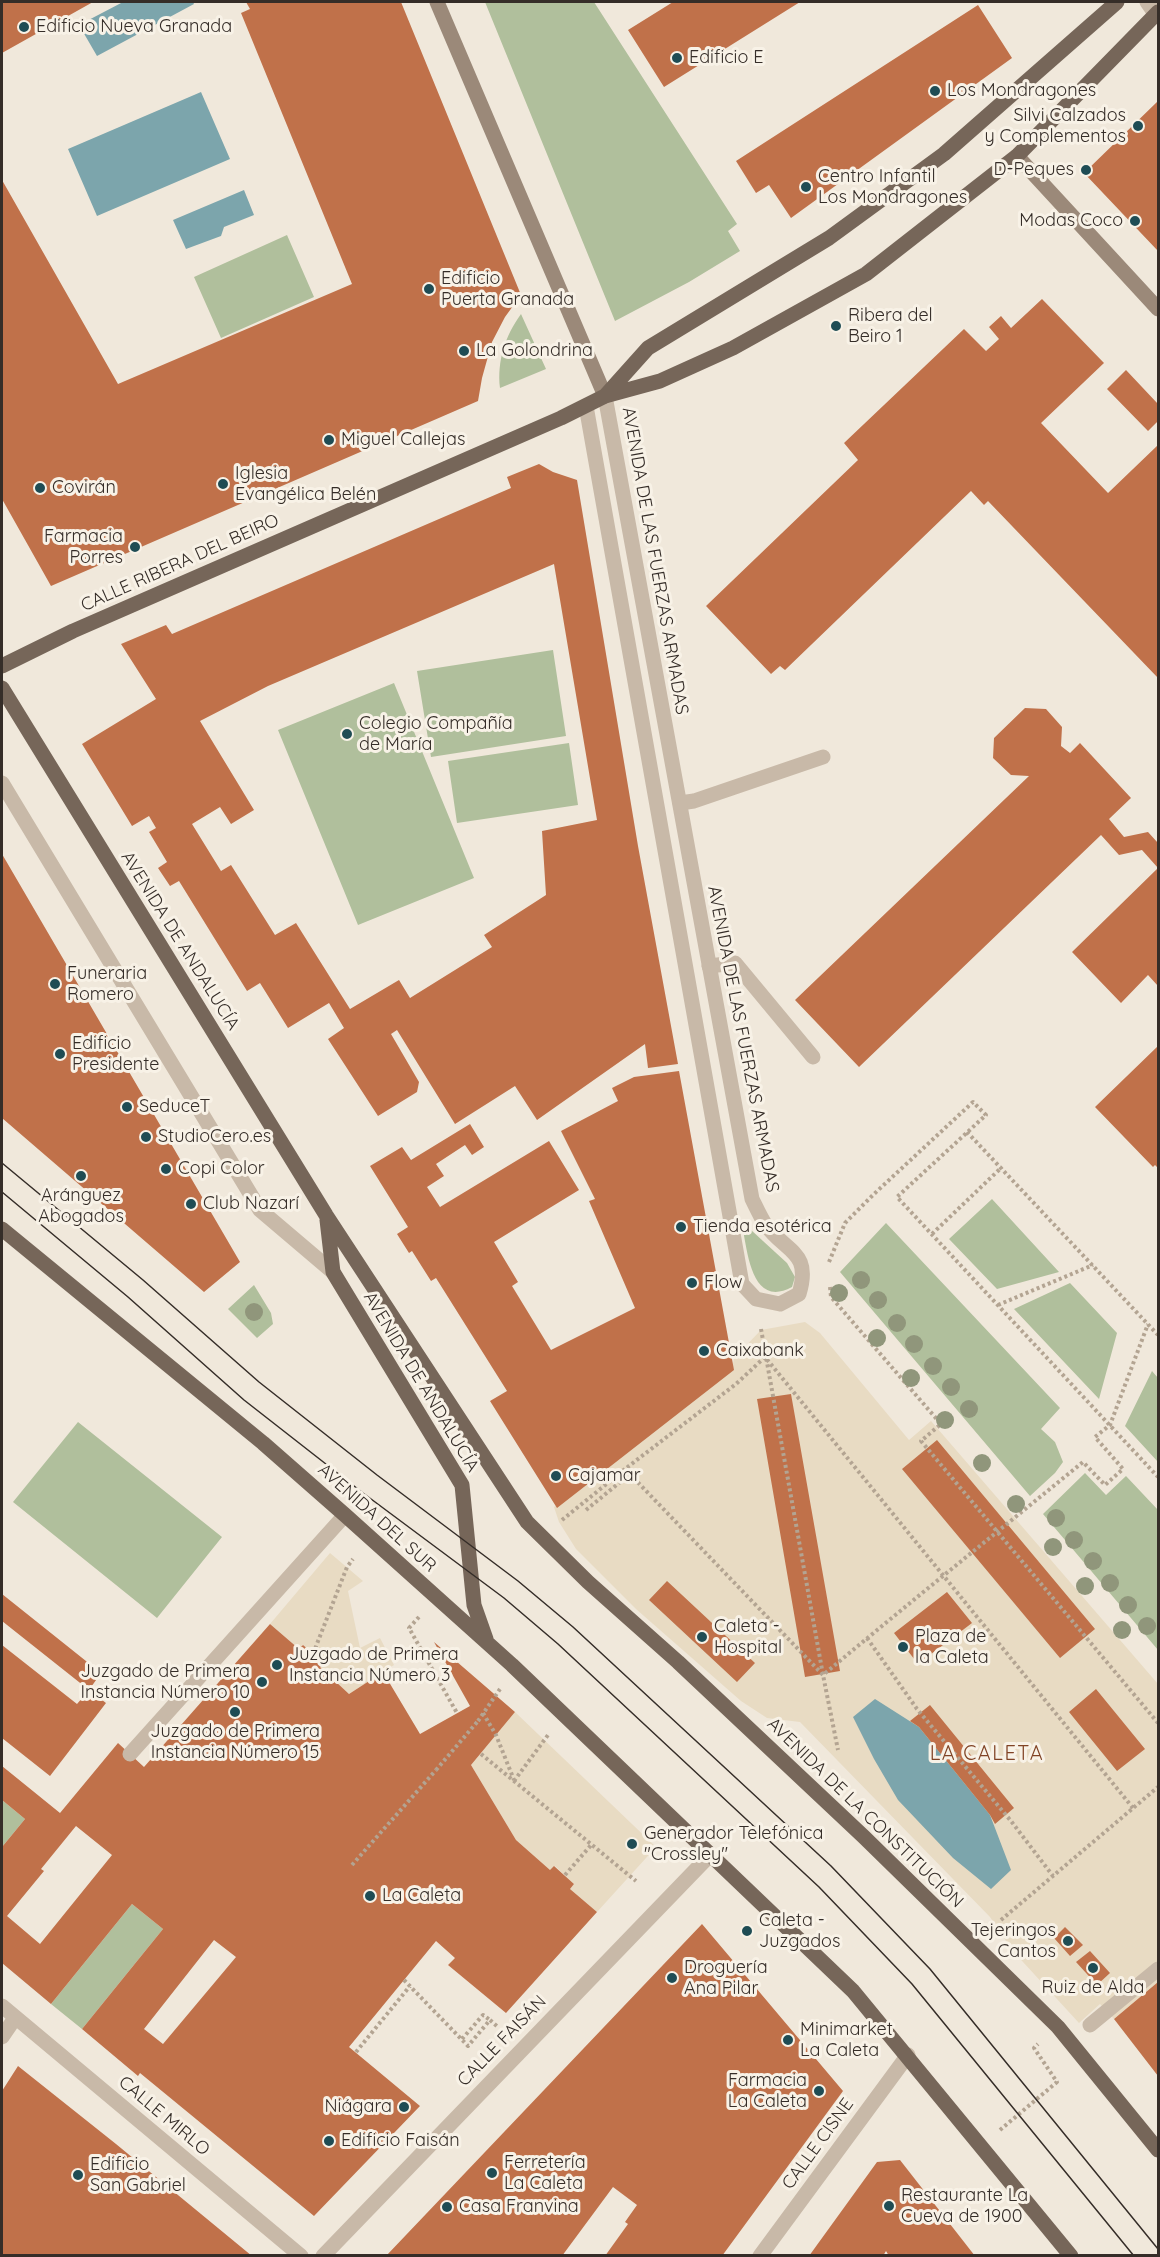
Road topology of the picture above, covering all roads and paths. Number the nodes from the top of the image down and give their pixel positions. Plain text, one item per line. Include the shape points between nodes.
1 (437, 2) edge
2 (1117, 2) edge
3 (1146, 2) edge
4 (1101, 7) edge
5 (1157, 13) edge
6 (1017, 156) junction
7 (1158, 309) edge
8 (605, 396) junction
9 (586, 406) junction
10 (2, 666) edge
11 (2, 688) edge
12 (823, 757) dead end
13 (2, 783) edge
14 (680, 803) junction
15 (709, 966) junction
16 (813, 1057) dead end
17 (967, 1132) junction
18 (1002, 1167) junction
19 (326, 1215) junction
20 (2, 1229) edge
21 (932, 1234) junction
22 (828, 1265) dead end
23 (1093, 1265) junction
24 (333, 1272) junction
25 (830, 1286) dead end
26 (756, 1299) junction
27 (998, 1305) junction
28 (1148, 1324) junction
29 (1158, 1334) edge
30 (765, 1357) junction
31 (1110, 1425) junction
32 (625, 1469) junction
33 (630, 1474) junction
34 (1158, 1477) edge
35 (586, 1510) dead end
36 (345, 1515) junction
37 (527, 1522) joint
38 (559, 1522) dead end
39 (997, 1531) junction
40 (354, 1558) dead end
41 (944, 1576) junction
42 (419, 1616) dead end
43 (867, 1638) junction
44 (487, 1642) junction
45 (313, 1654) dead end
46 (823, 1675) junction
47 (495, 1695) dead end
48 (457, 1713) dead end
49 (483, 1713) junction
50 (1158, 1723) edge
51 (549, 1734) dead end
52 (838, 1750) dead end
53 (130, 1754) dead end
54 (481, 1754) dead end
55 (514, 1781) junction
56 (1158, 1787) edge
57 (1133, 1808) junction
58 (591, 1844) junction
59 (710, 1855) junction
60 (352, 1865) dead end
61 (565, 1875) dead end
62 (1053, 1876) junction
63 (636, 1881) dead end
64 (1001, 1920) dead end
65 (1158, 1969) edge
66 (404, 1980) dead end
67 (410, 1986) junction
68 (2, 2006) edge
69 (15, 2018) junction
70 (490, 2020) junction
71 (1090, 2025) dead end
72 (499, 2028) dead end
73 (2, 2037) edge
74 (462, 2039) junction
75 (1043, 2040) dead end
76 (356, 2052) dead end
77 (908, 2055) junction
78 (997, 2133) dead end
79 (1158, 2150) edge
80 (301, 2256) edge
81 (323, 2256) edge
82 (760, 2256) edge
83 (1071, 2256) edge

1 - 8 main road, AVENIDA DE LAS FUERZAS ARMADAS
2 - 4 main road, CALLE RIBERA DEL BEIRO
3 - 5 street
4 - 8 main road, CALLE RIBERA DEL BEIRO via 944,154 830,238 648,348
5 - 6 main road, CALLE RIBERA DEL BEIRO
6 - 7 main road
6 - 8 main road, CALLE RIBERA DEL BEIRO via 866,274 733,348 660,381
8 - 9 main road, CALLE RIBERA DEL BEIRO
8 - 14 street, AVENIDA DE LAS FUERZAS ARMADAS
9 - 10 main road, CALLE RIBERA DEL BEIRO via 73,631
9 - 26 street via 742,1284
11 - 19 main road, AVENIDA DE ANDALUCÍA
12 - 14 street
13 - 24 street via 260,1210
14 - 15 street, AVENIDA DE LAS FUERZAS ARMADAS
15 - 16 street via 735,963
15 - 26 street, AVENIDA DE LAS FUERZAS ARMADAS via 752,1199 765,1225 801,1262 804,1277 799,1294 780,1304
17 - 18 path
17 - 21 path via 897,1197
17 - 22 path via 986,1115 973,1102 845,1223
18 - 21 path
18 - 23 path
19 - 24 main road, AVENIDA DE ANDALUCÍA
19 - 37 main road, AVENIDA DE ANDALUCÍA
20 - 36 main road, AVENIDA DEL SUR
21 - 27 path
23 - 27 path
23 - 28 path
24 - 44 main road, AVENIDA DE ANDALUCÍA via 462,1485 474,1605
25 - 39 path via 831,1297 941,1424 921,1441
26 - 30 path
27 - 31 path
28 - 29 path
28 - 31 path
30 - 32 path
30 - 41 path
30 - 46 path
31 - 34 path
31 - 39 path via 1095,1437 1123,1469 1105,1485 1083,1462
32 - 33 path
32 - 38 path
33 - 35 path
33 - 46 path
36 - 44 main road, AVENIDA DEL SUR
36 - 53 street
37 - 79 main road, AVENIDA DE LA CONSTITUCIÓN via 864,1837 1058,2027
39 - 41 path
39 - 50 path
40 - 45 path via 346,1567
41 - 43 path
41 - 57 path
42 - 48 path via 409,1628
43 - 46 path
43 - 62 path via 917,1709
44 - 59 main road, AVENIDA DEL SUR
46 - 52 path
47 - 49 path
49 - 55 path
49 - 60 path, bridge
51 - 55 path
54 - 55 path
55 - 58 path
56 - 57 path
57 - 62 path
58 - 61 path
58 - 63 path
59 - 77 main road via 853,1991
59 - 81 street, CALLE FAISÁN
62 - 64 path
65 - 71 street
66 - 67 path
67 - 74 path
67 - 76 path
68 - 69 street, CALLE MIRLO
69 - 73 street
69 - 80 street, CALLE MIRLO
70 - 72 path
70 - 74 path via 483,2014
70 - 74 path via 468,2046
75 - 78 path via 1034,2048 1057,2082
77 - 82 street, CALLE CISNE
77 - 83 main road

